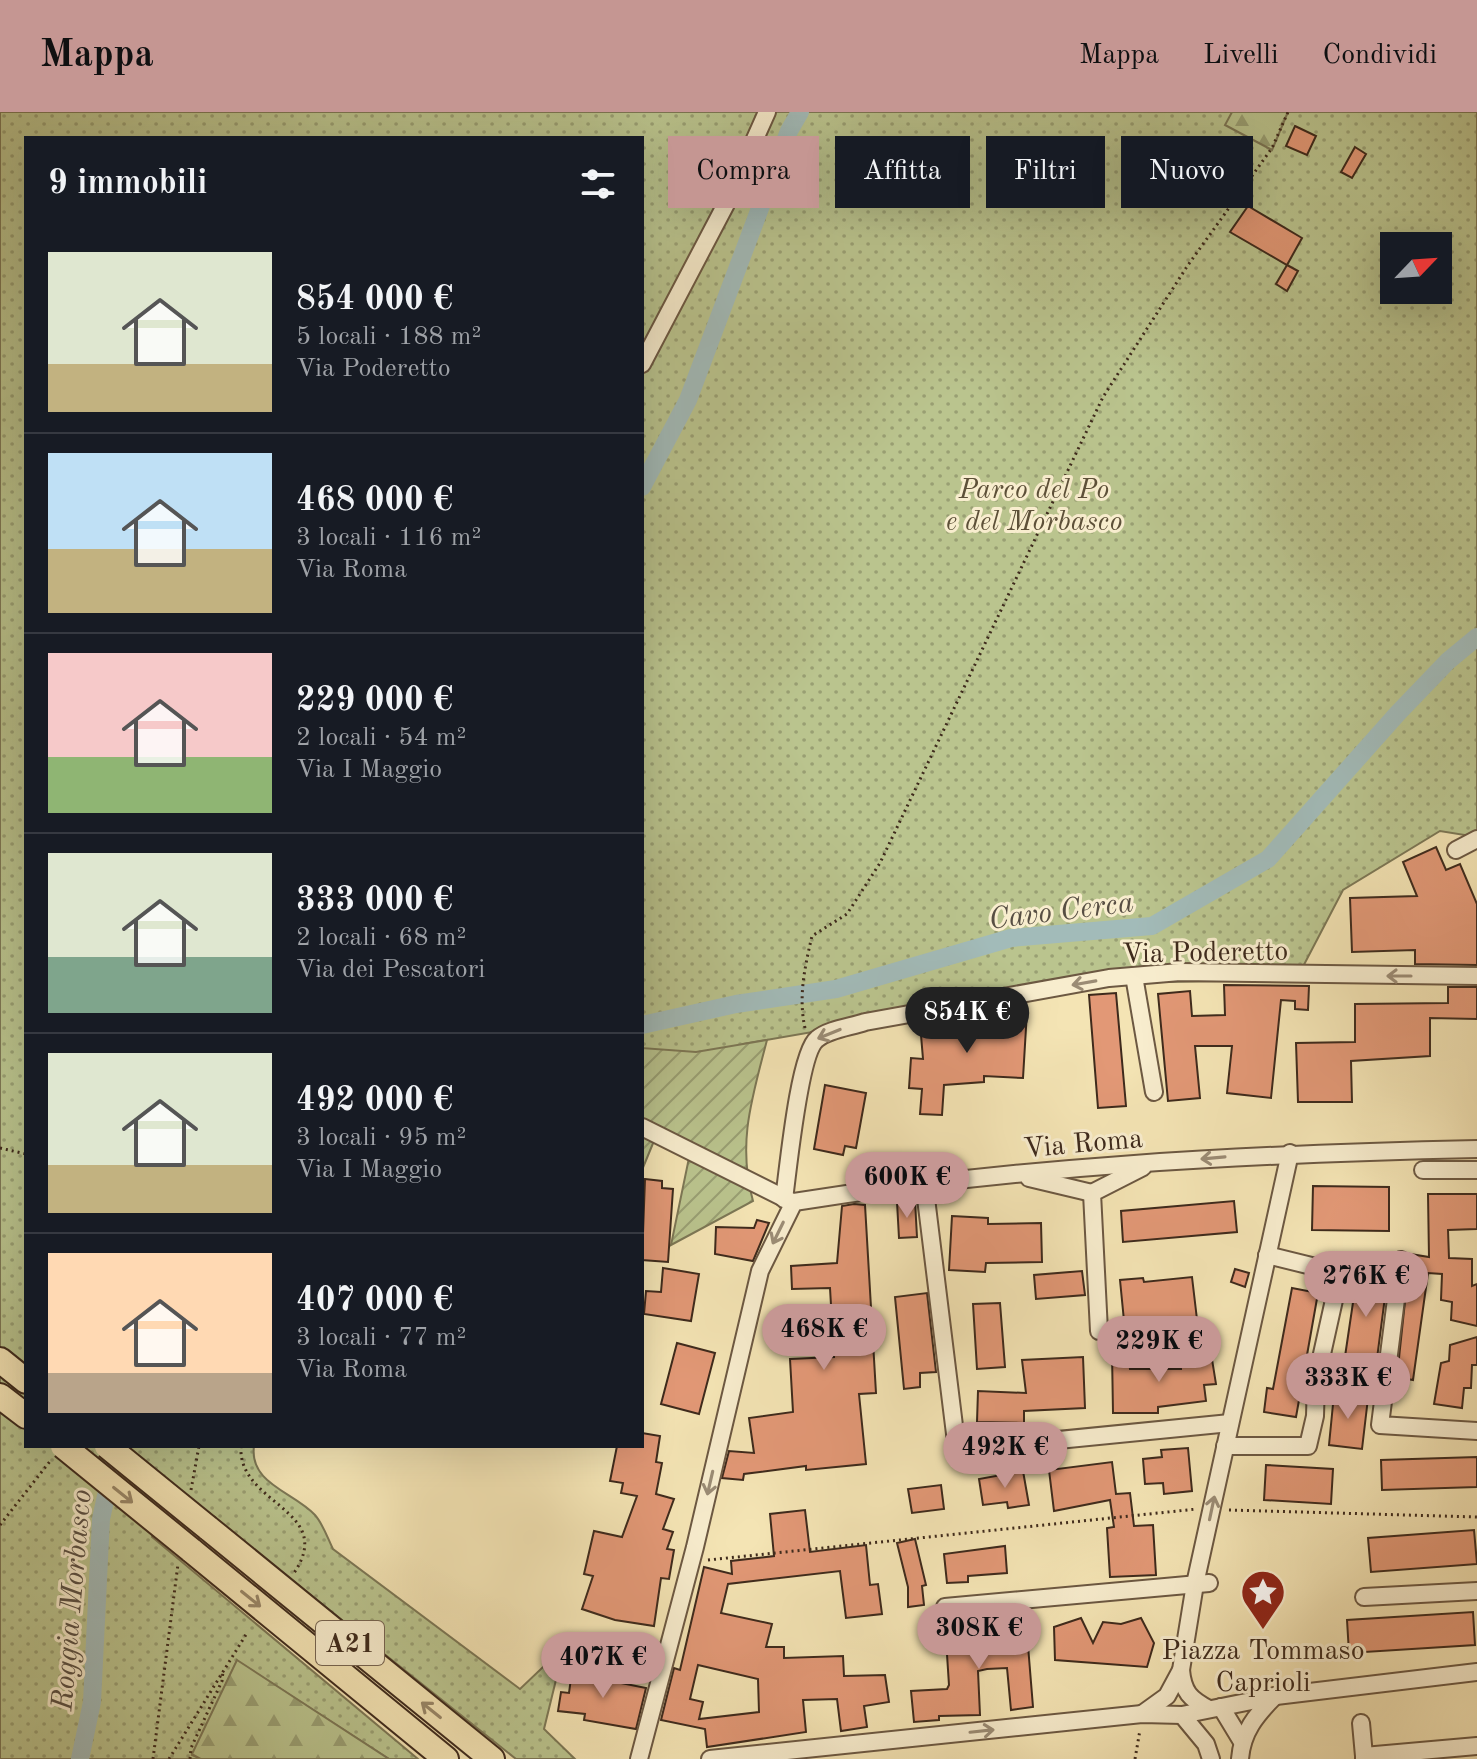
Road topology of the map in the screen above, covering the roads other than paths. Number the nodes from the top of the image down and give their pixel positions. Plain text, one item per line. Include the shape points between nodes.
1 (767, 112) edge
2 (644, 360) edge
3 (1477, 839) edge
4 (1456, 850) dead end
5 (1134, 976) junction
6 (1477, 976) edge
7 (1154, 1092) dead end
8 (644, 1128) edge
9 (1477, 1149) edge
10 (1290, 1153) junction
11 (1151, 1163) junction
12 (1423, 1170) dead end
13 (1477, 1170) edge
14 (1012, 1174) junction
15 (924, 1182) junction
16 (1092, 1193) junction
17 (789, 1201) junction
18 (1267, 1255) junction
19 (1401, 1260) dead end
20 (1099, 1331) dead end
21 (0, 1360) edge
22 (24, 1379) edge
23 (0, 1396) edge
24 (24, 1415) edge
25 (1230, 1423) junction
26 (1477, 1431) edge
27 (1225, 1446) junction
28 (109, 1448) edge
29 (56, 1455) edge
30 (1202, 1584) junction
31 (1477, 1591) edge
32 (1364, 1597) dead end
33 (945, 1607) dead end
34 (1181, 1670) junction
35 (1477, 1672) edge
36 (1284, 1691) junction
37 (1215, 1708) junction
38 (1142, 1714) junction
39 (1182, 1715) junction
40 (1361, 1723) dead end
41 (1241, 1740) junction
42 (1477, 1746) edge
43 (1208, 1752) edge
44 (1364, 1757) edge
45 (446, 1759) edge
46 (492, 1759) edge
47 (639, 1759) edge
48 (710, 1759) edge
49 (1240, 1759) edge

1 - 2 street via 726,204
3 - 4 street
6 -> 5 street, Via Poderetto
5 - 7 street
5 -> 17 street, Via Poderetto via 865,1022 817,1039 804,1063
8 - 17 street
9 - 10 street, Via Roma
10 -> 11 street, Via Roma
10 - 18 street
11 - 14 street, Via Roma
11 - 16 street
12 - 13 street
14 - 15 street, Via Roma
14 - 16 street
15 - 17 street, Via Roma
15 - 25 street via 957,1450
16 - 20 street
17 -> 47 street via 760,1271
18 - 25 street
18 - 27 street via 1340,1273 1316,1381 1315,1416 1308,1446
19 - 26 street via 1380,1425
21 - 22 highway
23 - 24 highway
25 - 27 street
30 -> 27 street
46 -> 28 highway, A21, bridge
29 -> 45 highway, A21, bridge
30 - 33 street
30 - 34 street
31 - 32 street
34 - 37 street via 1182,1687 1191,1699
34 - 38 street via 1167,1696
35 - 36 street
36 - 37 street
36 - 41 street via 1257,1715
37 - 39 street
37 - 41 street
37 - 43 street via 1209,1720
38 - 39 street
48 -> 38 street
39 - 43 street
40 - 44 street
41 - 49 street
42 - 44 street

